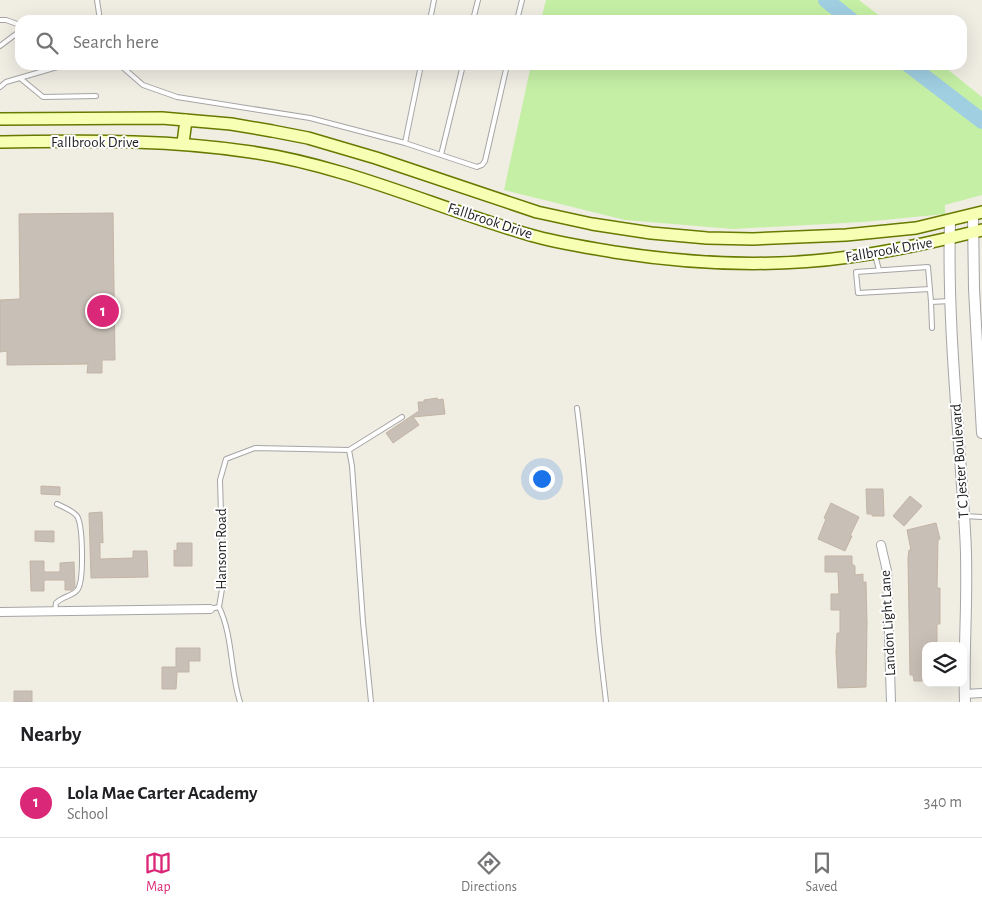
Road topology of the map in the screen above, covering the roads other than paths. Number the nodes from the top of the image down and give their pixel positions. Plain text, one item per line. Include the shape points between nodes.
1 (97, 0) edge
2 (434, 0) edge
3 (478, 0) edge
4 (522, 0) edge
5 (99, 15) edge
6 (431, 15) edge
7 (474, 15) edge
8 (518, 15) edge
9 (0, 20) edge
10 (15, 23) edge
11 (15, 35) edge
12 (0, 46) edge
13 (47, 70) edge
14 (125, 70) edge
15 (420, 70) edge
16 (462, 70) edge
17 (506, 70) edge
18 (20, 78) junction
19 (0, 87) edge
20 (96, 96) dead end
21 (0, 119) edge
22 (186, 120) junction
23 (0, 142) edge
24 (183, 143) junction
25 (405, 143) junction
26 (442, 155) junction
27 (978, 213) edge
28 (950, 221) junction
29 (978, 231) edge
30 (949, 238) junction
31 (875, 253) junction
32 (913, 268) junction
33 (900, 269) junction
34 (888, 270) junction
35 (877, 272) junction
36 (888, 275) dead end
37 (901, 275) dead end
38 (913, 276) dead end
39 (877, 285) dead end
40 (889, 285) dead end
41 (902, 285) dead end
42 (930, 289) junction
43 (902, 291) junction
44 (877, 292) junction
45 (889, 292) junction
46 (950, 301) junction
47 (931, 302) junction
48 (932, 328) dead end
49 (576, 408) dead end
50 (402, 417) dead end
51 (982, 433) edge
52 (349, 450) junction
53 (57, 504) dead end
54 (964, 516) junction
55 (982, 517) edge
56 (881, 545) dead end
57 (219, 607) junction
58 (210, 609) joint
59 (0, 612) edge
60 (56, 612) junction
61 (982, 694) edge
62 (965, 698) edge
63 (240, 702) edge
64 (371, 702) edge
65 (606, 702) edge
66 (891, 702) edge

1 - 5 lane
2 - 6 lane
3 - 7 lane
4 - 8 lane
9 - 10 lane
11 - 12 lane
13 - 18 lane
14 - 25 lane via 143,86 177,97 310,118
15 - 25 lane
16 - 26 lane
17 - 26 lane via 485,161 477,167
18 - 19 lane
18 - 20 lane via 42,97
21 - 22 main road, Fallbrook Drive via 130,117
22 - 24 main road
22 - 28 main road, Fallbrook Drive via 308,138 537,212 650,233 796,238 882,232
23 - 24 main road, Fallbrook Drive
24 - 31 main road, Fallbrook Drive via 301,162 531,235 596,249 648,257 754,264
25 - 26 lane
27 - 28 main road, Fallbrook Drive
27 - 29 street, T C Jester Boulevard
28 - 30 street, T C Jester Boulevard
29 - 30 main road, Fallbrook Drive
29 - 51 street, T C Jester Boulevard via 974,289
30 - 31 main road, Fallbrook Drive
30 - 46 street, T C Jester Boulevard
31 - 35 lane
32 - 33 lane
32 - 38 lane
32 - 42 lane via 928,267
33 - 34 lane
33 - 37 lane
34 - 35 lane
34 - 36 lane
35 - 44 lane via 856,272 858,294
39 - 44 lane
40 - 45 lane
41 - 43 lane
42 - 43 lane
42 - 47 lane
43 - 45 lane
44 - 45 lane
46 - 47 lane
46 - 54 street, T C Jester Boulevard
47 - 48 lane
49 - 65 lane
50 - 52 lane
52 - 57 lane, Hansom Road via 255,448 226,459 220,480 224,584
52 - 64 lane
53 - 60 lane via 77,516 82,573 78,591 56,603
54 - 55 lane
54 - 62 street, T C Jester Boulevard via 967,562
56 - 66 street, Landon Light Lane via 887,571
57 - 58 lane, Hansom Road
57 - 63 lane via 225,620 234,685
58 - 60 street, Hansom Road
59 - 60 street, Hansom Road
61 - 62 street

